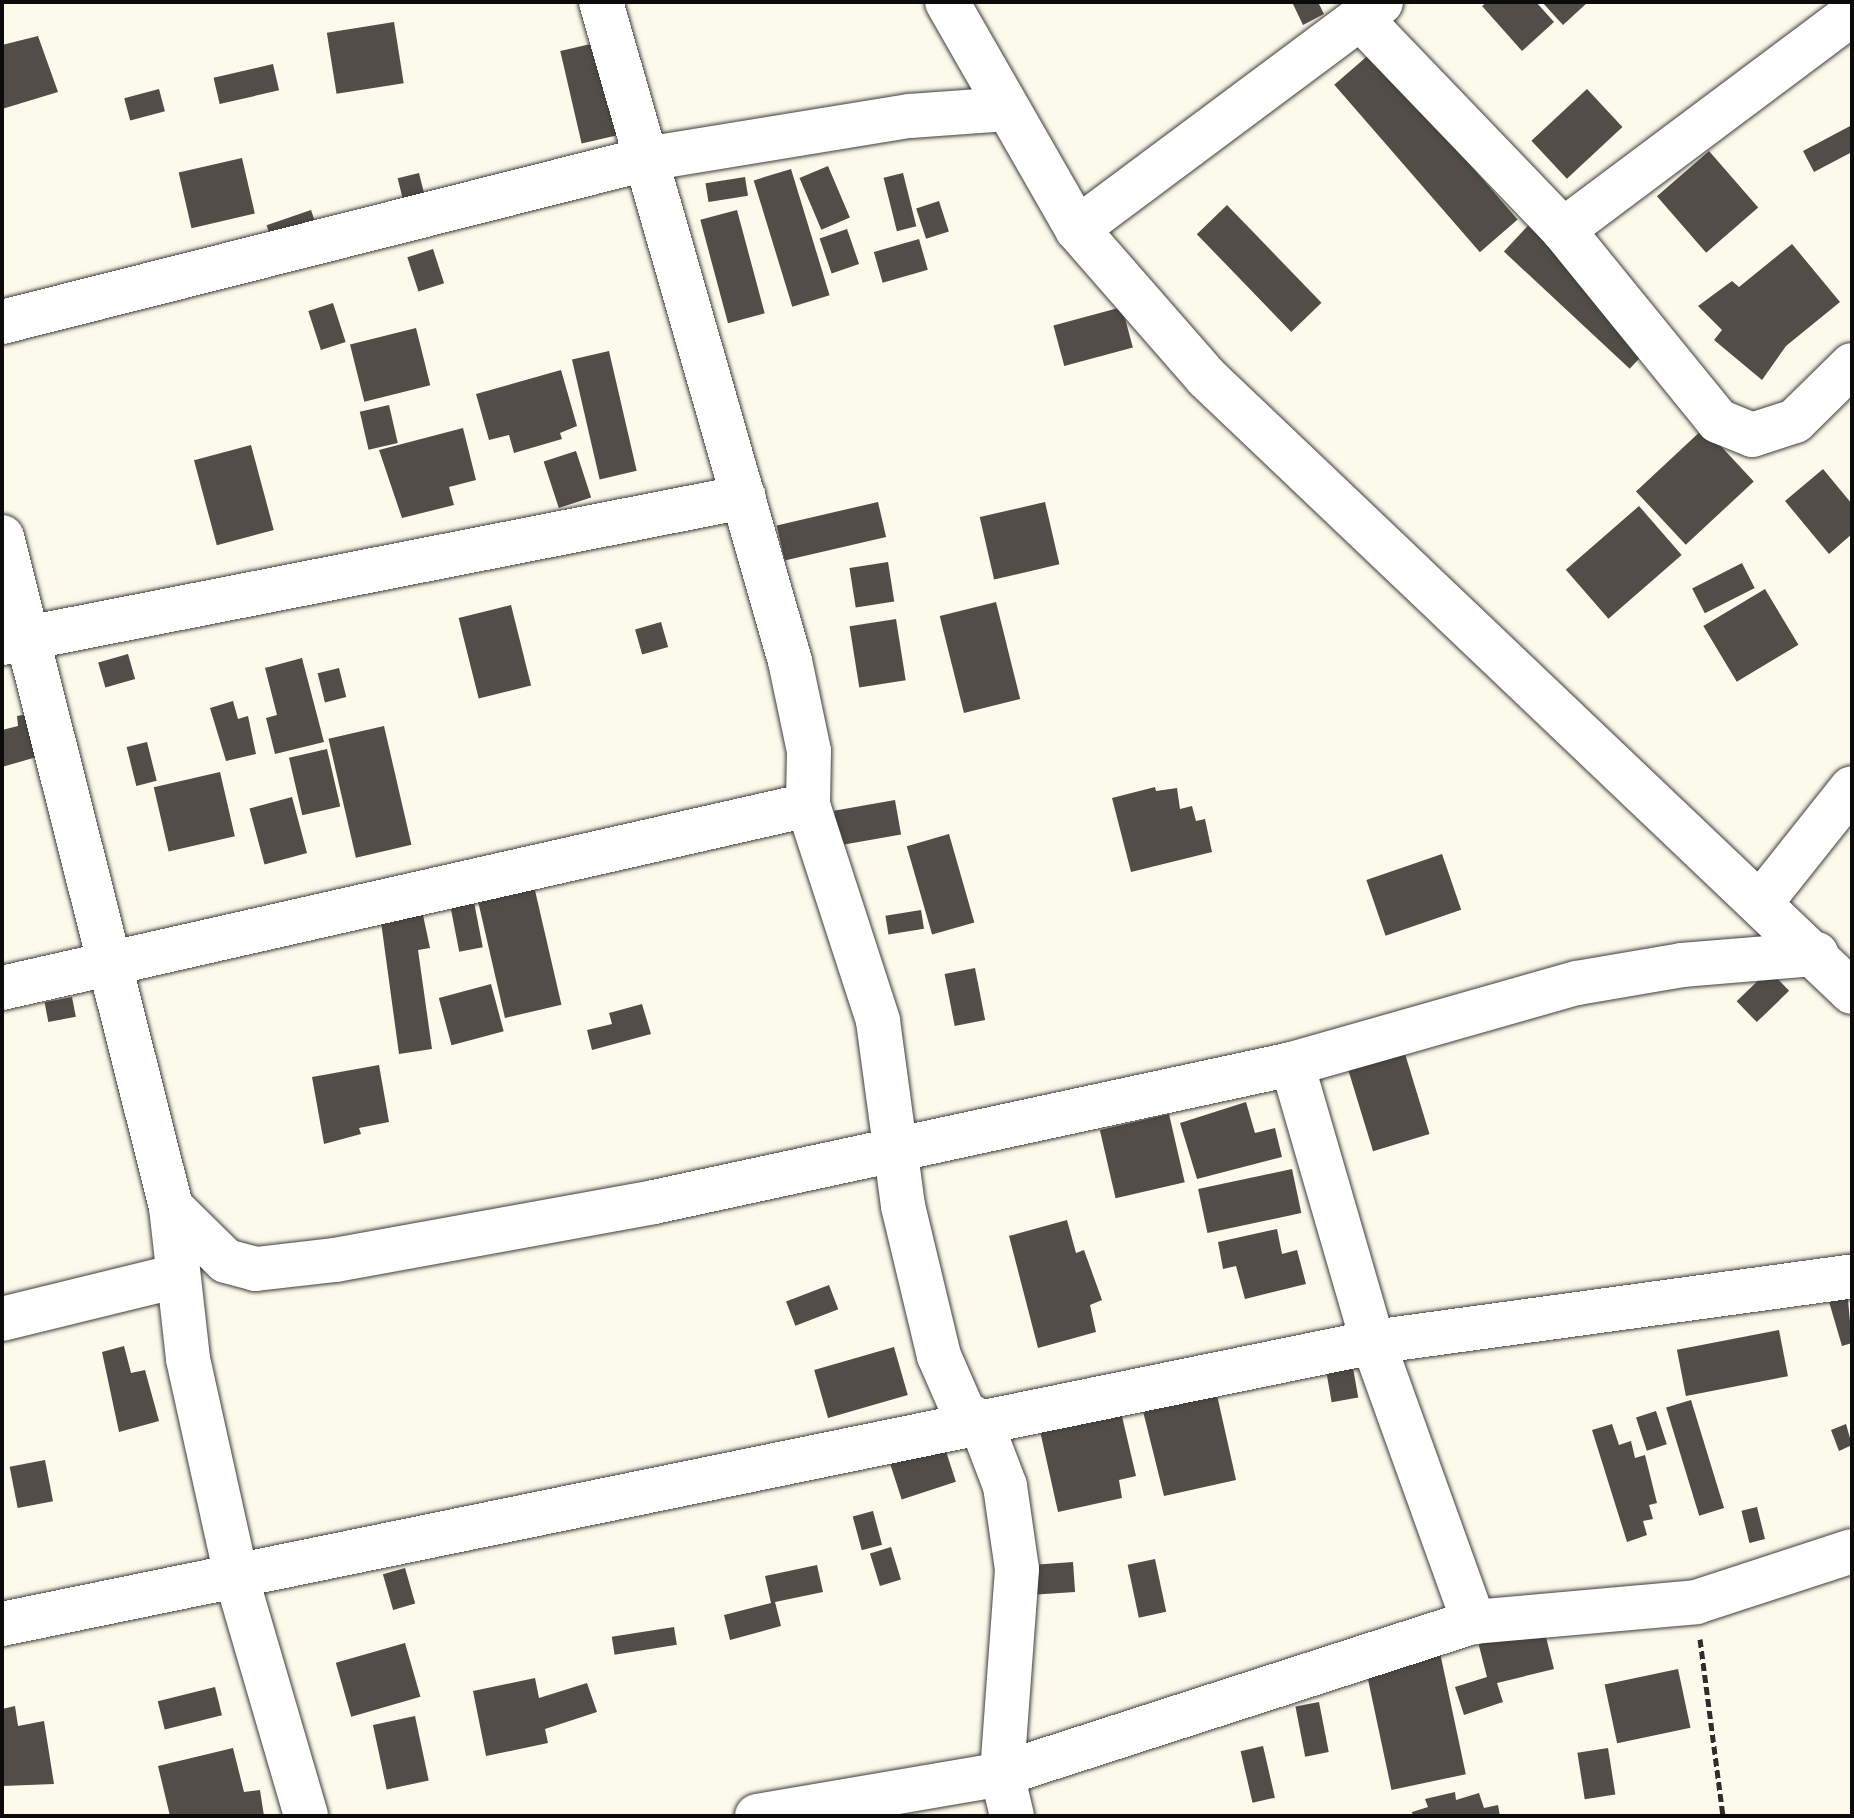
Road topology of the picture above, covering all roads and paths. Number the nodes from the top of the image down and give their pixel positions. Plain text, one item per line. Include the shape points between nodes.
1 (601, 2) edge
2 (947, 2) edge
3 (1370, 10) edge
4 (1852, 14) edge
5 (1007, 109) junction
6 (646, 159) junction
7 (1077, 229) junction
8 (1563, 230) junction
9 (2, 322) edge
10 (1852, 365) edge
11 (744, 497) junction
12 (2, 537) edge
13 (13, 640) edge
14 (1852, 788) edge
15 (808, 805) junction
16 (1762, 901) junction
17 (1817, 954) junction
18 (107, 962) junction
19 (2, 988) edge
20 (1852, 992) edge
21 (1292, 1064) junction
22 (897, 1147) junction
23 (171, 1207) junction
24 (177, 1276) junction
25 (1852, 1276) edge
26 (2, 1319) edge
27 (1373, 1342) junction
28 (981, 1423) junction
29 (1852, 1551) edge
30 (236, 1576) junction
31 (1696, 1602) junction
32 (1474, 1622) junction
33 (2, 1624) edge
34 (1002, 1774) junction
35 (306, 1816) edge
36 (757, 1816) edge
37 (1012, 1816) edge
38 (1723, 1816) edge

1 - 6 street
2 - 5 street
3 - 7 street
3 - 8 street
4 - 8 street
5 - 6 street via 910,116
5 - 7 street
6 - 9 street
6 - 11 street
7 - 16 street via 1206,377
8 - 10 street via 1718,421 1752,435 1795,421
11 - 13 street
11 - 15 street via 809,751
12 - 13 street
13 - 18 street
14 - 16 street
15 - 18 street
15 - 22 street via 878,1021
16 - 17 street
17 - 20 street
17 - 21 street via 1682,965 1577,983
18 - 19 street
18 - 23 street
21 - 22 street
21 - 27 street
22 - 23 street via 654,1202 283,1267 256,1269 226,1261
22 - 28 street via 903,1206 939,1356 963,1411
23 - 24 street
24 - 26 street
24 - 30 street via 188,1359
25 - 27 street
27 - 28 street
27 - 32 street
28 - 30 street
28 - 34 street via 1005,1486 1017,1569
29 - 31 street
30 - 33 street
30 - 35 street
31 - 32 street
31 - 38 path
32 - 34 street
34 - 36 street
34 - 37 street

